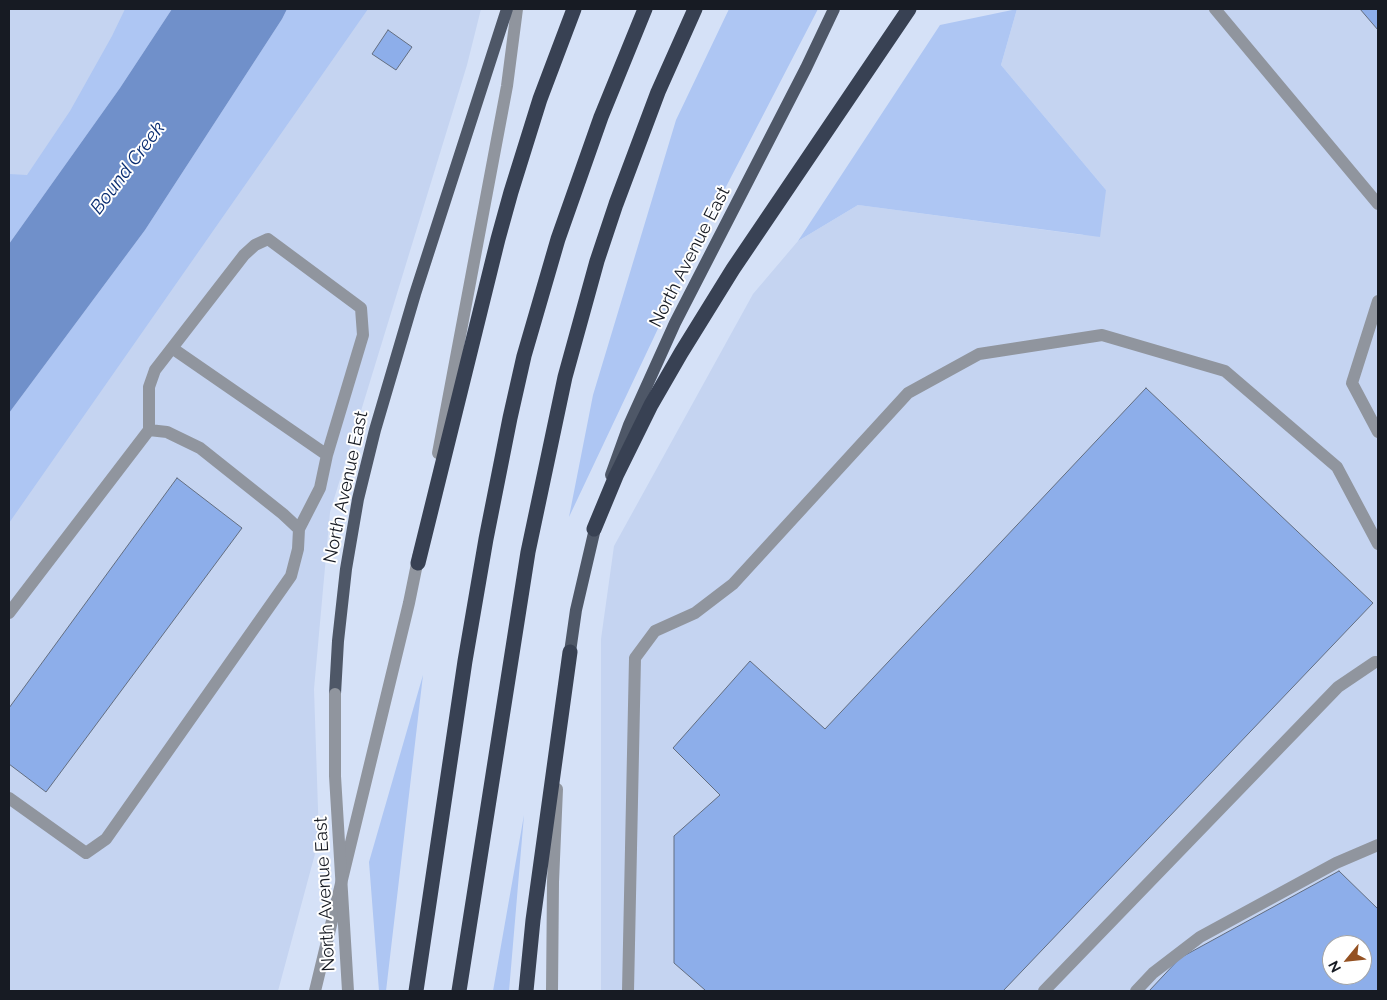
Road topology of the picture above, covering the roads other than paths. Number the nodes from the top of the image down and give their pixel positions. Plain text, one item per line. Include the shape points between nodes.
1 (507, 9) edge
2 (517, 9) edge
3 (574, 9) edge
4 (645, 9) edge
5 (695, 9) edge
6 (834, 9) edge
7 (909, 9) edge
8 (1215, 9) edge
9 (1378, 204) edge
10 (1378, 301) edge
11 (172, 348) junction
12 (149, 430) junction
13 (1378, 432) edge
14 (327, 455) junction
15 (594, 528) junction
16 (298, 529) junction
17 (1378, 544) edge
18 (418, 563) junction
19 (9, 613) edge
20 (570, 652) junction
21 (1378, 662) edge
22 (335, 694) joint
23 (9, 798) edge
24 (1378, 845) edge
25 (315, 991) edge
26 (348, 991) edge
27 (416, 991) edge
28 (459, 991) edge
29 (526, 991) edge
30 (552, 991) edge
31 (628, 991) edge
32 (1044, 991) edge
33 (1136, 991) edge

1 - 22 main road, North Avenue East via 415,294 375,430 358,499 346,569
2 - 18 street via 507,86
3 - 18 highway via 540,99 503,220
4 - 27 highway via 576,186 541,296 512,409 465,662
5 - 28 highway via 658,92 620,195 597,261 565,377 528,552
6 - 15 main road, North Avenue East via 675,323 629,425
7 - 15 highway via 686,344 616,476
8 - 9 street
10 - 13 street via 1352,383
11 - 12 street via 155,370 149,387
11 - 14 street
11 - 14 street via 244,255 268,239 361,308 363,335
12 - 16 street via 167,432 200,448
12 - 19 street
14 - 16 street via 320,488
15 - 20 main road, North Avenue East
16 - 23 street via 298,549 291,576 106,839 86,853
17 - 31 street via 1337,467 1225,371 1102,335 979,354 908,394 733,584 695,613 655,631 634,658
18 - 25 street
20 - 29 highway
20 - 30 street via 556,819
21 - 32 street via 1338,687
22 - 26 street, North Avenue East, bridge via 336,785
24 - 33 street via 1336,863 1200,937

